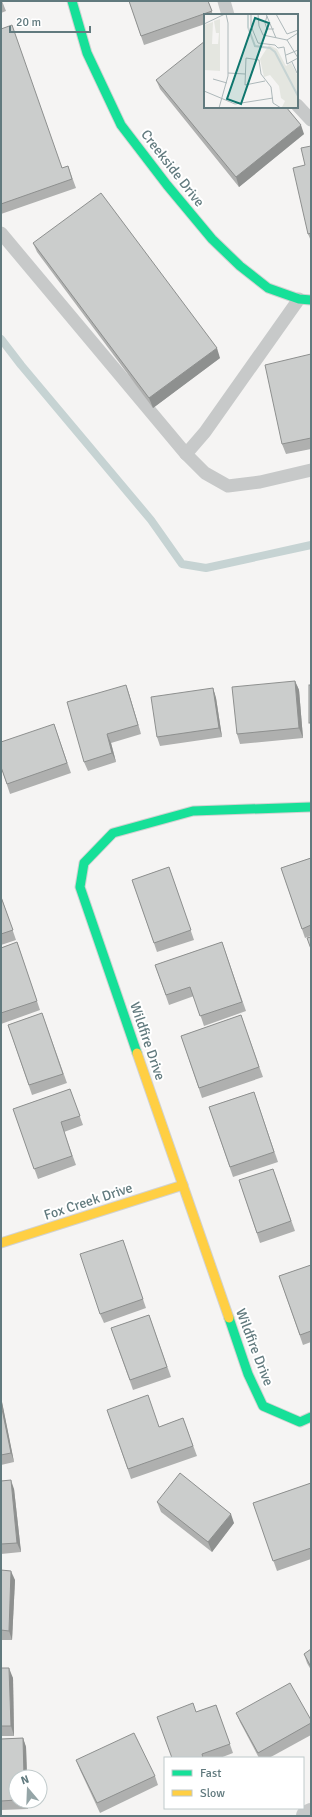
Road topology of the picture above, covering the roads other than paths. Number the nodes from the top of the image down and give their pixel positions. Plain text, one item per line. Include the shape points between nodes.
1 (72, 1) edge
2 (224, 1) edge
3 (228, 14) edge
4 (298, 106) edge
5 (311, 120) edge
6 (1, 233) edge
7 (305, 299) edge
8 (186, 454) junction
9 (311, 470) edge
10 (311, 807) edge
11 (183, 1185) junction
12 (1, 1243) edge
13 (311, 1417) edge
14 (311, 1814) edge
15 (307, 1816) edge

1 - 7 street, Creekside Drive via 87,53 121,125 158,173 212,239 240,266 268,288
2 - 3 lane
4 - 5 lane
6 - 8 lane
7 - 8 lane
8 - 9 lane via 205,473 228,486 260,482
10 - 11 street, Wildfire Drive via 193,811 113,833 84,863 80,887
11 - 12 street, Fox Creek Drive
11 - 13 street, Wildfire Drive via 248,1374 263,1406 300,1422
14 - 15 street

